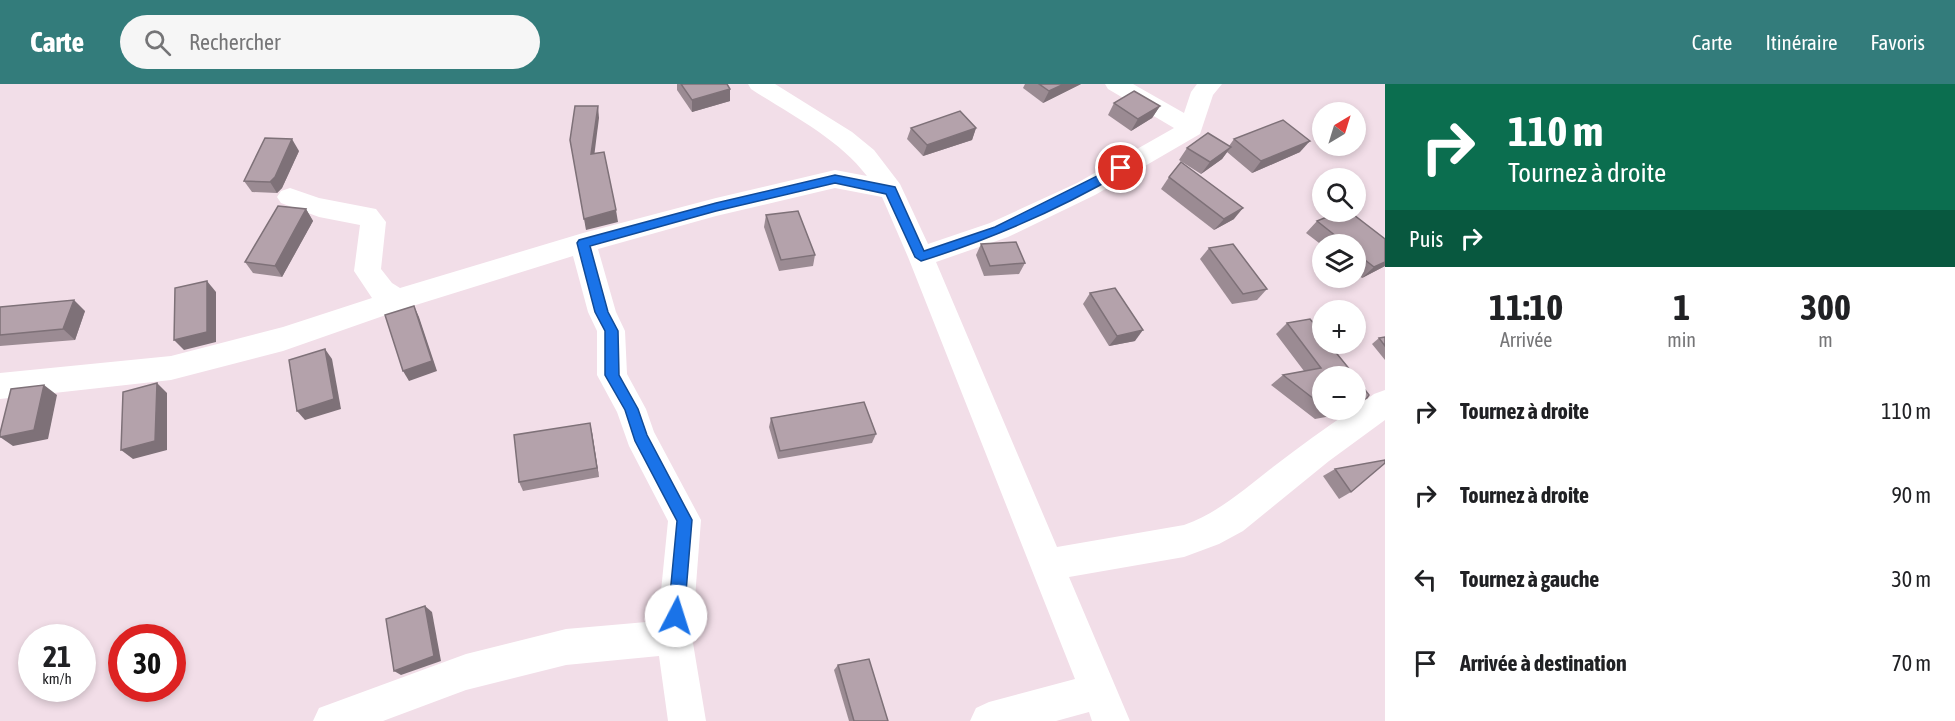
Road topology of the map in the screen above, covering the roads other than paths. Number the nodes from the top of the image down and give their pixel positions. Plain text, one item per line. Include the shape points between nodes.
1 (759, 84) edge
2 (1116, 84) edge
3 (1211, 84) edge
4 (1192, 128) junction
5 (865, 156) junction
6 (835, 179) junction
7 (891, 190) junction
8 (290, 197) dead end
9 (583, 243) junction
10 (921, 257) junction
11 (397, 300) junction
12 (0, 386) edge
13 (1385, 403) edge
14 (1048, 565) junction
15 (674, 637) junction
16 (1104, 706) edge
17 (332, 721) edge
18 (687, 721) edge
19 (989, 721) edge

1 - 5 street via 844,138
2 - 4 street
3 - 4 street via 1202,92
4 - 10 street via 1038,212
5 - 6 street
5 - 7 street
6 - 7 street
6 - 9 street
7 - 10 street
8 - 11 street via 311,206 367,216 373,222 367,271 382,291
9 - 11 street
9 - 15 street via 611,331 612,375 685,520
10 - 14 street
11 - 12 street via 283,339 171,368
13 - 14 street via 1208,533 1184,541
14 - 16 street
15 - 17 street via 566,647 466,672
15 - 18 street
16 - 19 street

